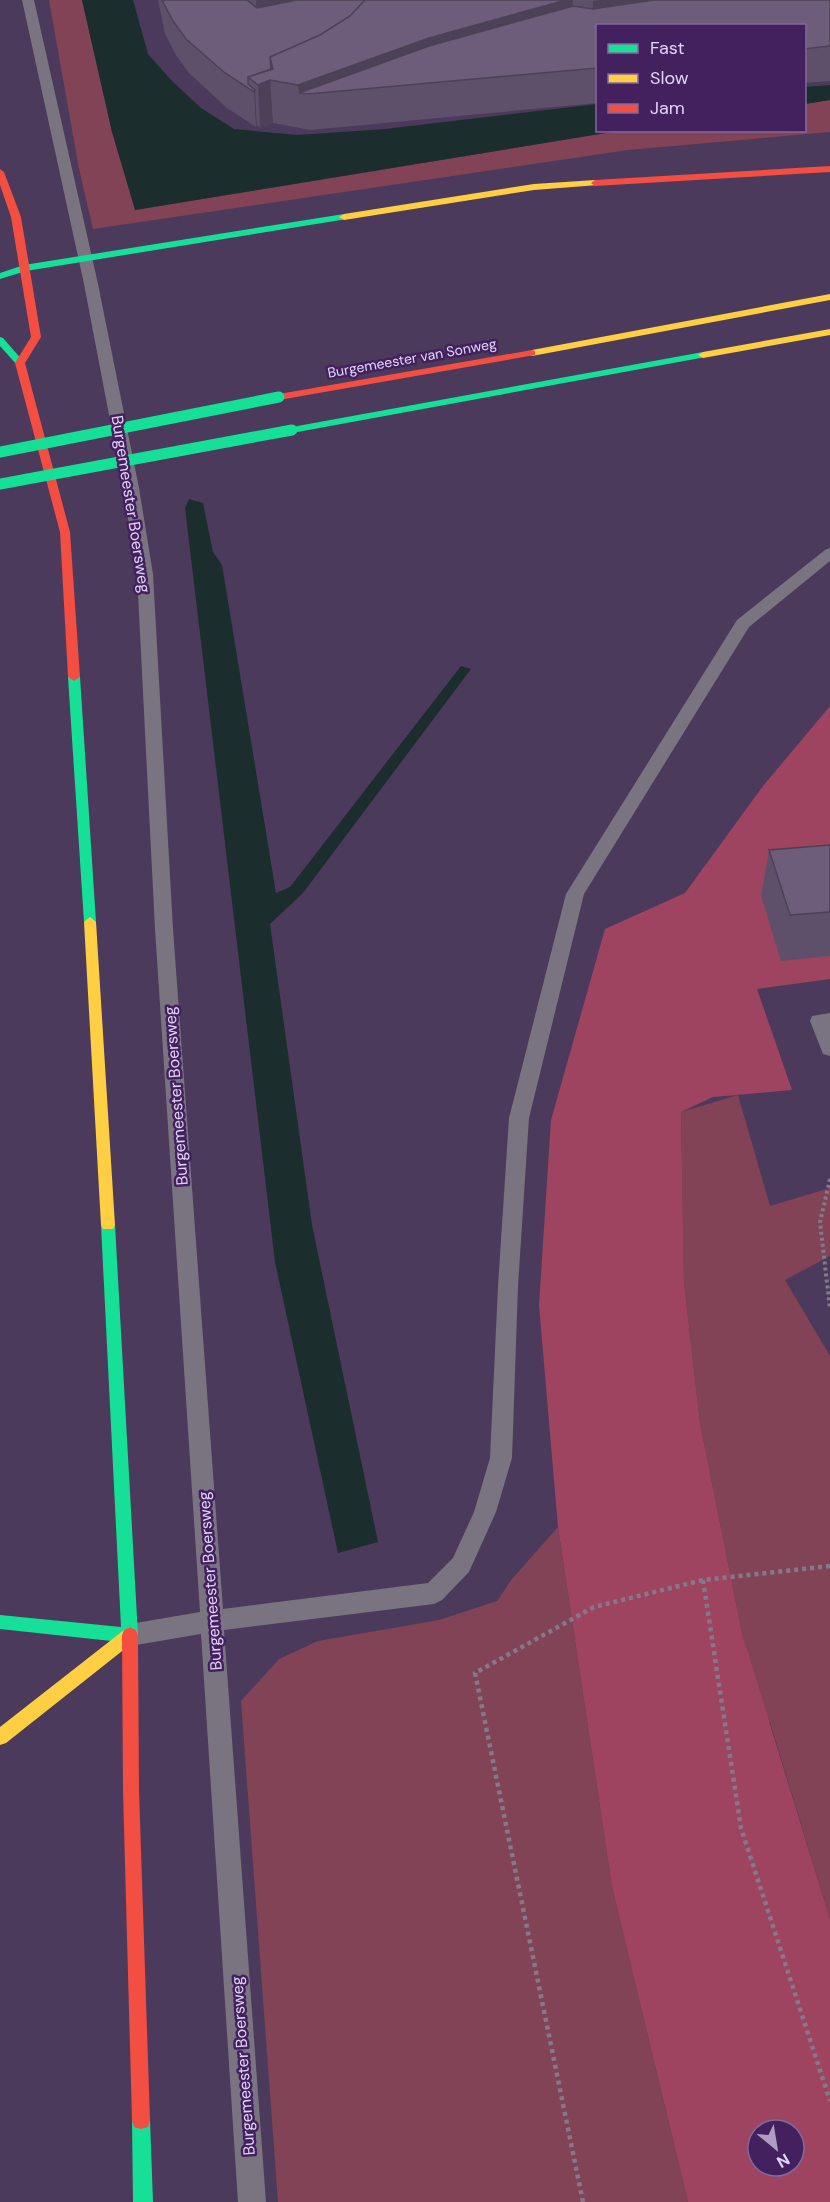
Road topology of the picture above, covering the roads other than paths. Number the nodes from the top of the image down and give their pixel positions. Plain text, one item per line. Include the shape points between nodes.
1 (28, 0) edge
2 (830, 169) edge
3 (0, 172) edge
4 (84, 259) junction
5 (24, 268) junction
6 (0, 276) edge
7 (830, 297) edge
8 (830, 332) edge
9 (0, 340) edge
10 (20, 363) junction
11 (0, 452) edge
12 (0, 484) edge
13 (830, 553) edge
14 (830, 1020) edge
15 (830, 1049) edge
16 (0, 1622) edge
17 (213, 1622) junction
18 (130, 1635) junction
19 (0, 1737) edge
20 (143, 2202) edge
21 (252, 2202) edge

1 - 4 lane, Burgemeester Boersweg
2 - 4 main road via 534,188
3 - 5 main road via 16,217
4 - 5 main road
4 - 17 lane, Burgemeester Boersweg via 145,574 164,929
5 - 6 main road
5 - 10 main road via 36,337
7 - 11 main road, Burgemeester van Sonweg, bridge
8 - 12 main road, bridge
9 - 10 main road
10 - 18 main road via 65,532
13 - 17 lane via 743,624 575,894 519,1118 501,1458 485,1512 461,1564 434,1593
14 - 15 lane via 819,1021
16 - 18 main road
17 - 18 lane
17 - 21 lane, Burgemeester Boersweg
18 - 19 main road
18 - 20 main road

